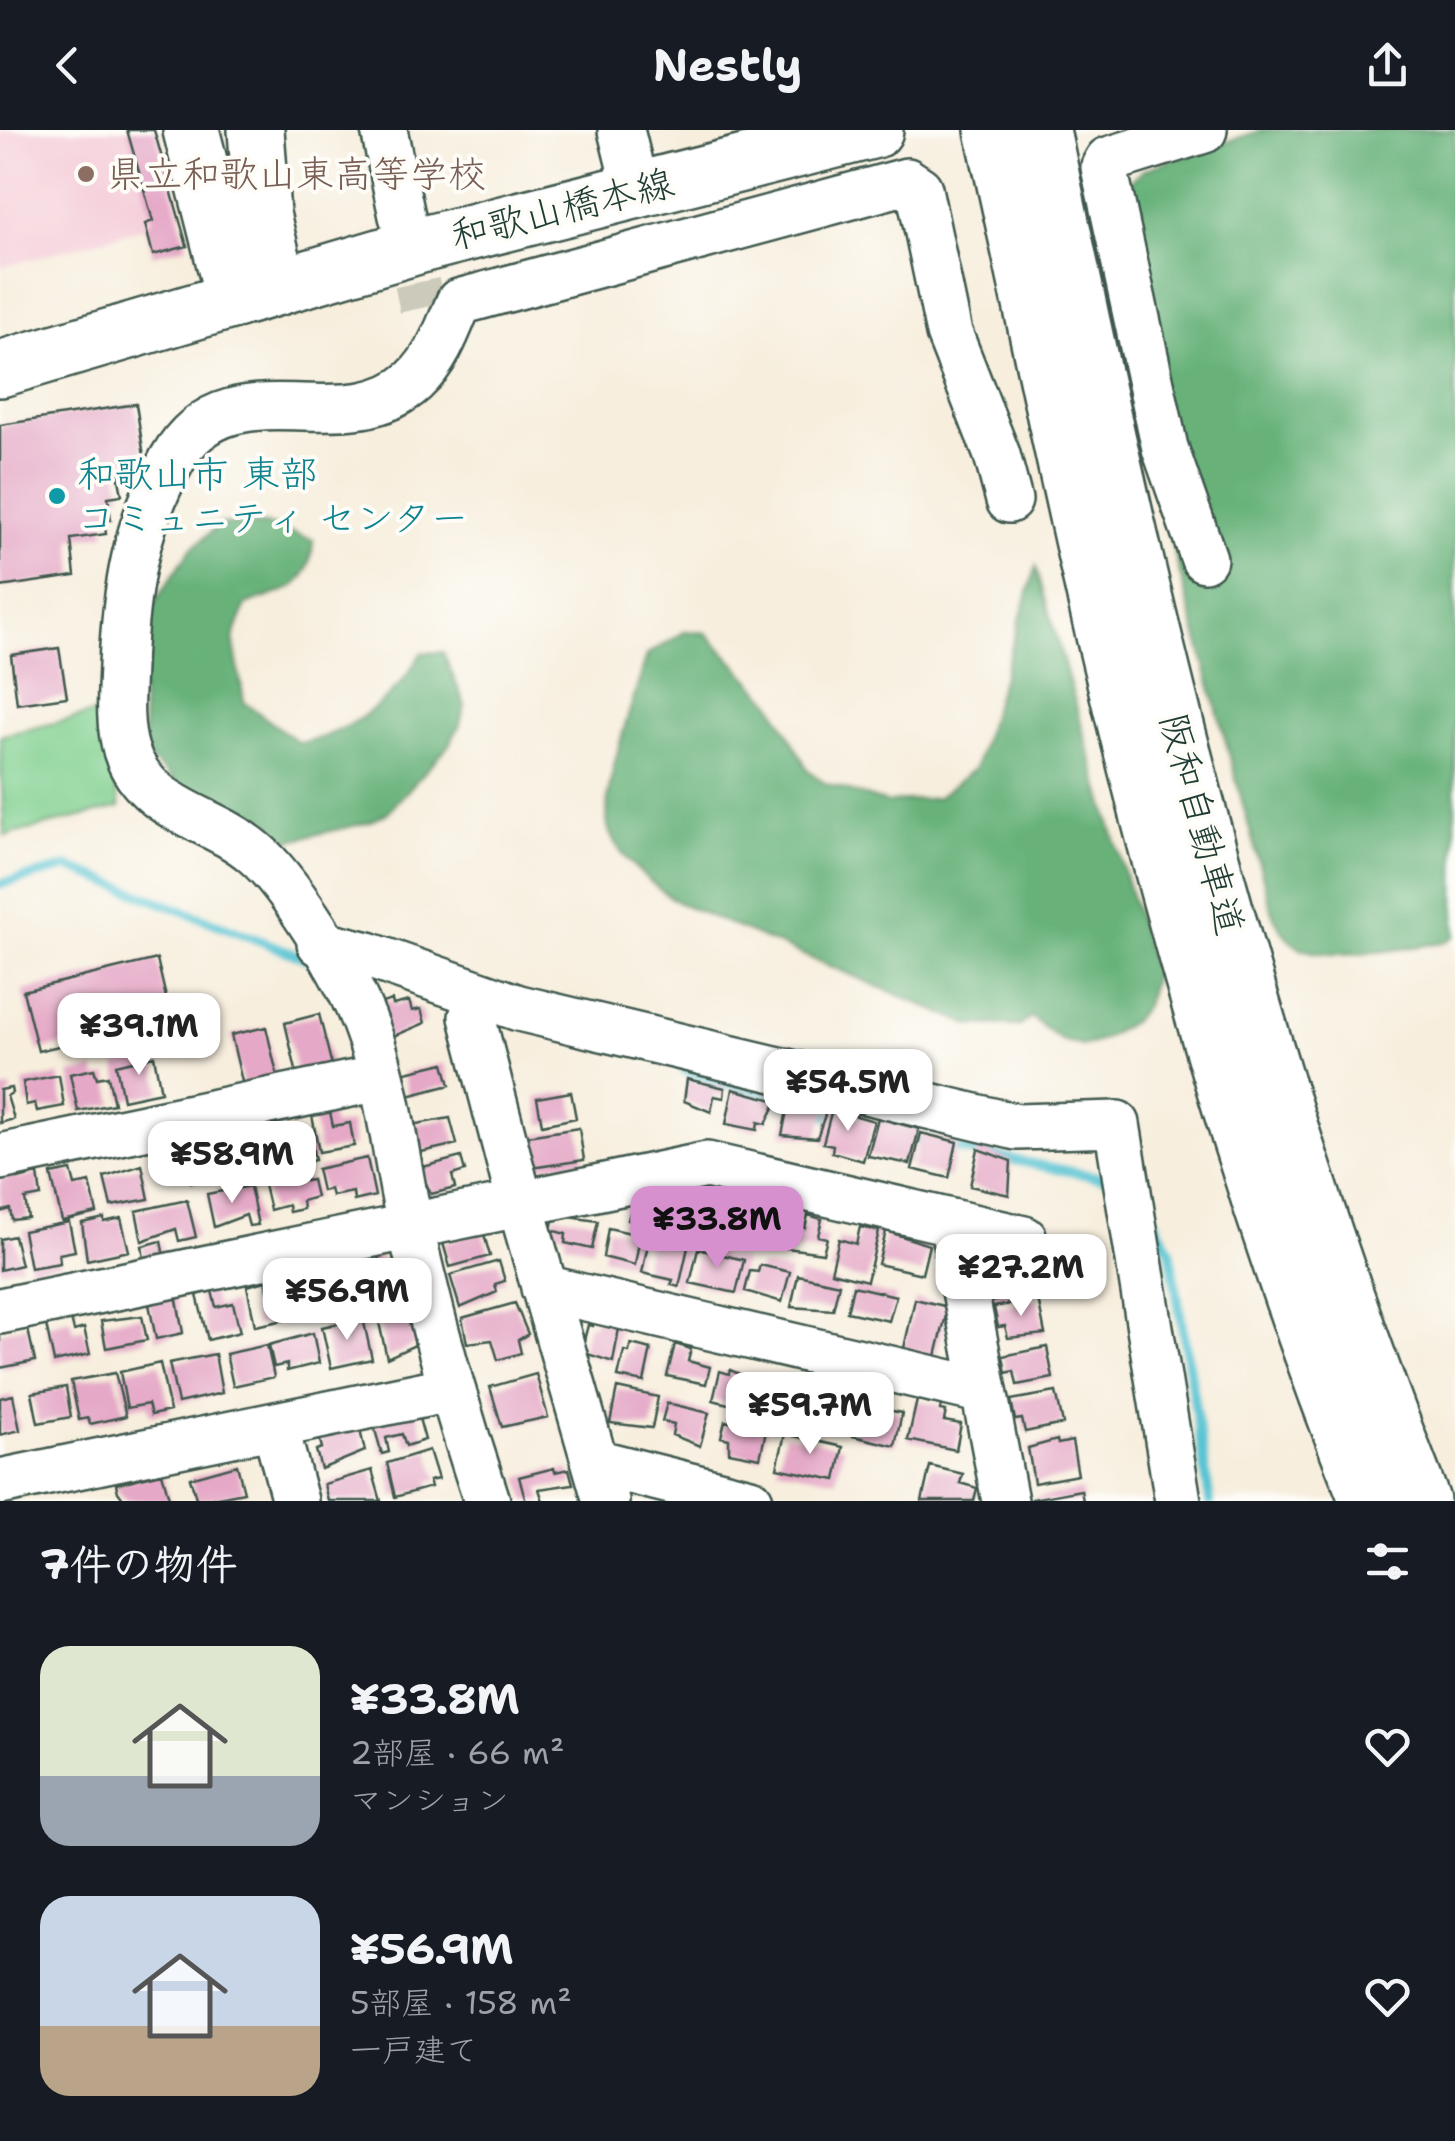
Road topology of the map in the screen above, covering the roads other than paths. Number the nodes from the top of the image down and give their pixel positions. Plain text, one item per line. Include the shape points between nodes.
1 (191, 130) edge
2 (256, 130) edge
3 (384, 130) edge
4 (621, 130) edge
5 (875, 130) edge
6 (970, 130) edge
7 (994, 130) edge
8 (1042, 130) edge
9 (1204, 130) edge
10 (653, 186) junction
11 (413, 230) junction
12 (688, 240) junction
13 (252, 278) junction
14 (422, 308) tunnel mouth
15 (0, 332) edge
16 (0, 369) edge
17 (328, 406) junction
18 (1062, 453) junction
19 (1009, 500) dead end
20 (1204, 559) dead end
21 (320, 943) junction
22 (472, 1017) dead end
23 (379, 1078) junction
24 (0, 1157) edge
25 (520, 1203) junction
26 (952, 1222) junction
27 (410, 1226) junction
28 (1024, 1239) dead end
29 (544, 1288) junction
30 (0, 1311) edge
31 (450, 1390) junction
32 (984, 1390) junction
33 (274, 1426) junction
34 (0, 1482) edge
35 (95, 1482) edge
36 (600, 1482) edge
37 (295, 1501) edge
38 (487, 1501) edge
39 (750, 1501) edge
40 (1005, 1501) edge
41 (1178, 1501) edge
42 (1368, 1501) edge
43 (1422, 1501) edge

1 - 13 main road
2 - 13 main road via 262,214
3 - 11 street
4 - 10 street
5 - 10 main road, 和歌山橋本線
6 - 18 main road via 1025,344
7 - 18 main road, 阪和自動車道
8 - 43 main road, 阪和自動車道 via 1154,637 1241,970 1307,1185
9 - 20 street via 1108,160 1104,167 1165,448
10 - 11 main road, 和歌山橋本線
10 - 12 street
11 - 13 main road, 和歌山橋本線 via 326,248
12 - 17 street via 459,302 430,364 412,383 378,400
12 - 19 street via 907,181 919,189 949,333
13 - 15 main road, 和歌山橋本線
13 - 16 main road, 和歌山橋本線
14 - 17 street via 417,341 402,365
17 - 21 street via 229,410 176,454 137,539 124,609 120,712 134,774 173,807 254,852
18 - 42 main road, 阪和自動車道 via 1200,1003 1261,1200
21 - 23 street via 357,1004
21 - 41 street via 519,1008 1017,1128 1117,1124
22 - 25 street
23 - 24 street
23 - 27 street
25 - 26 street via 708,1164
25 - 27 street
25 - 29 street
26 - 28 street
26 - 32 street
27 - 30 street
27 - 31 street
29 - 32 street
29 - 36 street
31 - 33 street
31 - 38 street
32 - 40 street
33 - 35 street
33 - 37 street
34 - 35 street
36 - 39 street

